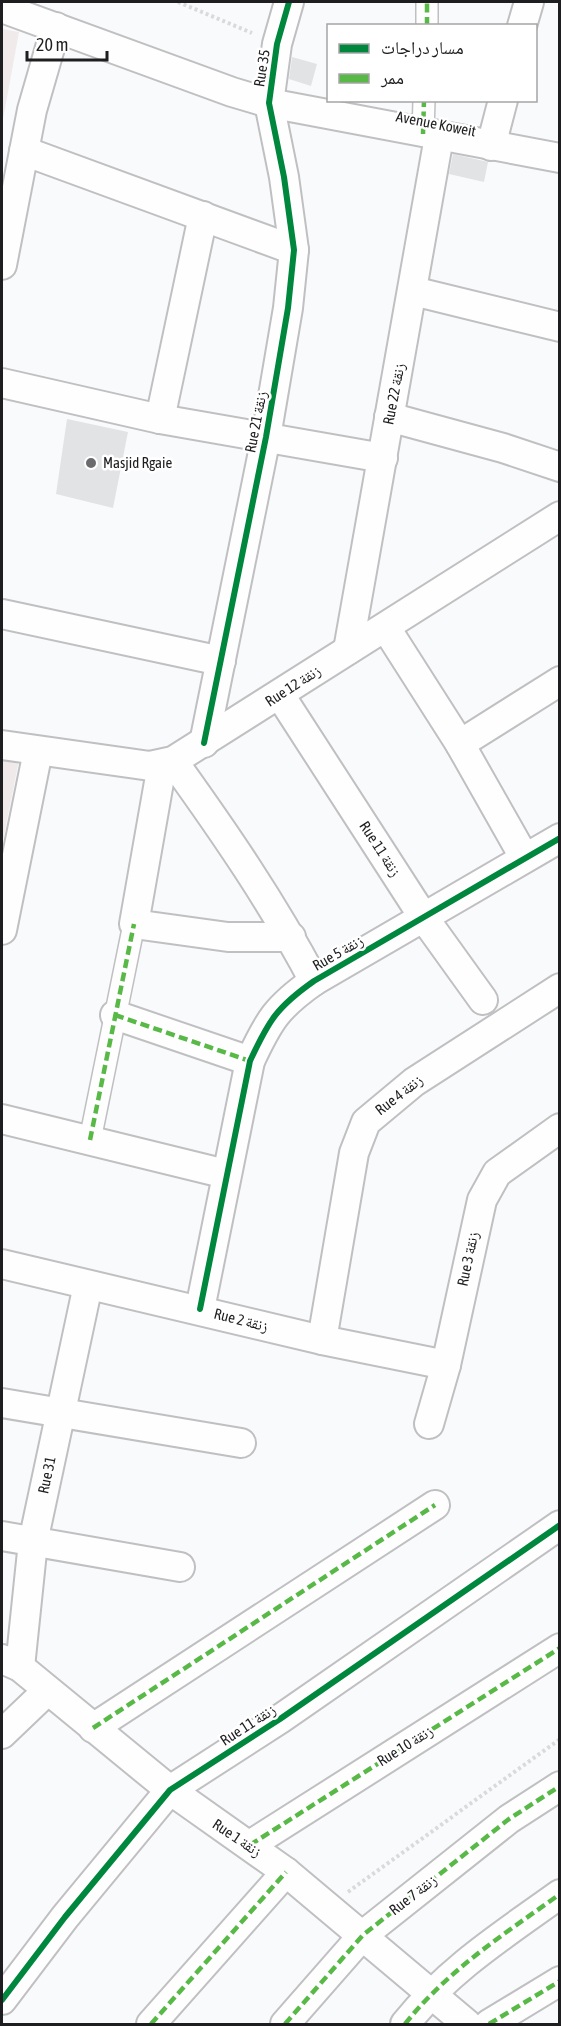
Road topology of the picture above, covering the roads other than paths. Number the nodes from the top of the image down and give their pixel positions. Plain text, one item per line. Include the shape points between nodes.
1 (289, 2) edge
2 (427, 2) edge
3 (529, 2) edge
4 (2, 8) edge
5 (427, 24) edge
6 (523, 24) edge
7 (56, 27) junction
8 (424, 102) edge
9 (502, 102) edge
10 (269, 103) junction
11 (431, 136) junction
12 (491, 146) junction
13 (24, 151) junction
14 (560, 158) edge
15 (203, 216) junction
16 (294, 250) junction
17 (2, 265) edge
18 (413, 291) junction
19 (560, 327) edge
20 (2, 383) edge
21 (389, 417) junction
22 (160, 419) junction
23 (266, 437) junction
24 (383, 458) junction
25 (560, 467) edge
26 (560, 516) edge
27 (2, 614) edge
28 (386, 627) junction
29 (348, 650) junction
30 (221, 661) junction
31 (560, 681) edge
32 (280, 695) junction
33 (204, 743) junction
34 (2, 744) edge
35 (460, 744) junction
36 (38, 751) junction
37 (168, 763) junction
38 (559, 840) edge
39 (524, 857) junction
40 (424, 918) junction
41 (134, 924) junction
42 (2, 930) edge
43 (291, 937) junction
44 (314, 981) junction
45 (560, 988) edge
46 (483, 1000) dead end
47 (115, 1015) junction
48 (250, 1061) junction
49 (2, 1119) edge
50 (560, 1128) edge
51 (90, 1140) junction
52 (226, 1174) junction
53 (2, 1264) edge
54 (88, 1285) junction
55 (200, 1309) junction
56 (322, 1340) junction
57 (446, 1365) junction
58 (2, 1403) edge
59 (60, 1415) junction
60 (429, 1424) dead end
61 (241, 1443) dead end
62 (435, 1505) dead end
63 (560, 1525) edge
64 (2, 1536) edge
65 (33, 1542) junction
66 (180, 1567) dead end
67 (560, 1648) edge
68 (11, 1663) edge
69 (47, 1690) junction
70 (93, 1728) junction
71 (2, 1734) edge
72 (560, 1786) edge
73 (170, 1790) junction
74 (250, 1845) junction
75 (286, 1872) junction
76 (560, 1894) edge
77 (363, 1935) junction
78 (560, 1981) edge
79 (429, 1993) junction
80 (2, 2001) edge
81 (151, 2025) edge
82 (285, 2025) edge
83 (405, 2025) edge
84 (467, 2025) edge
85 (489, 2025) edge

1 - 10 street, Rue 35 via 277,44
2 - 5 street
3 - 6 street
4 - 7 street, Avenue Koweit
7 - 10 street, Avenue Koweit
7 - 13 street
8 - 11 street, Rue 22 زنقة
9 - 12 street
10 - 11 street, Avenue Koweit
10 - 16 street, Rue 21 زنقة
11 - 12 street, Avenue Koweit
11 - 18 street, Rue 22 زنقة
12 - 14 street, Avenue Koweit
13 - 15 street
13 - 17 street
15 - 16 street
15 - 22 street
16 - 23 street, Rue 21 زنقة
18 - 19 street
18 - 21 street, Rue 22 زنقة
20 - 22 street
21 - 24 street, Rue 22 زنقة
21 - 25 street
22 - 23 street
23 - 24 street
23 - 30 street, Rue 21 زنقة
24 - 29 street, Rue 22 زنقة
26 - 28 street, Rue 12 زنقة
27 - 30 street
28 - 29 street, Rue 12 زنقة
28 - 35 street
29 - 32 street, Rue 12 زنقة
30 - 33 street, Rue 21 زنقة
31 - 35 street
32 - 33 street, Rue 12 زنقة
32 - 40 street, Rue 11 زنقة
33 - 37 street, Rue 12 زنقة
34 - 36 street
35 - 39 street
36 - 37 street via 150,766
36 - 42 street
37 - 41 street
37 - 43 street via 234,846
38 - 39 street, Rue 5 زنقة
39 - 40 street, Rue 5 زنقة
40 - 44 street, Rue 5 زنقة
40 - 46 street, Rue 11 زنقة
41 - 43 street via 228,937
41 - 47 street
43 - 44 street
44 - 48 street, Rue 5 زنقة via 280,1007 267,1024
45 - 56 street, Rue 4 زنقة via 414,1082 366,1122 354,1153
47 - 48 street
47 - 51 street
48 - 52 street, Rue 5 زنقة
49 - 51 street
50 - 57 street, Rue 3 زنقة via 511,1160 486,1191 477,1216
51 - 52 street
52 - 55 street, Rue 5 زنقة
53 - 54 street, Rue 2 زنقة
54 - 55 street, Rue 2 زنقة
54 - 59 street, Rue 31
55 - 56 street, Rue 2 زنقة
56 - 57 street, Rue 2 زنقة
57 - 60 street, Rue 3 زنقة
58 - 59 street
59 - 61 street
59 - 65 street, Rue 31
62 - 70 street
63 - 73 street, Rue 11 زنقة via 280,1719
64 - 65 street
65 - 66 street
65 - 68 street, Rue 31
67 - 74 street, Rue 10 زنقة
68 - 69 street, Rue 1 زنقة
69 - 70 street, Rue 1 زنقة
69 - 71 street
70 - 73 street, Rue 1 زنقة
72 - 77 street, Rue 7 زنقة via 509,1819
73 - 74 street, Rue 1 زنقة
73 - 80 street, Rue 11 زنقة via 65,1917
74 - 75 street, Rue 1 زنقة
75 - 77 street, Rue 1 زنقة
75 - 81 street
76 - 79 street
77 - 79 street, Rue 1 زنقة
77 - 82 street, Rue 7 زنقة
78 - 85 street
79 - 83 street
79 - 84 street, Rue 1 زنقة

